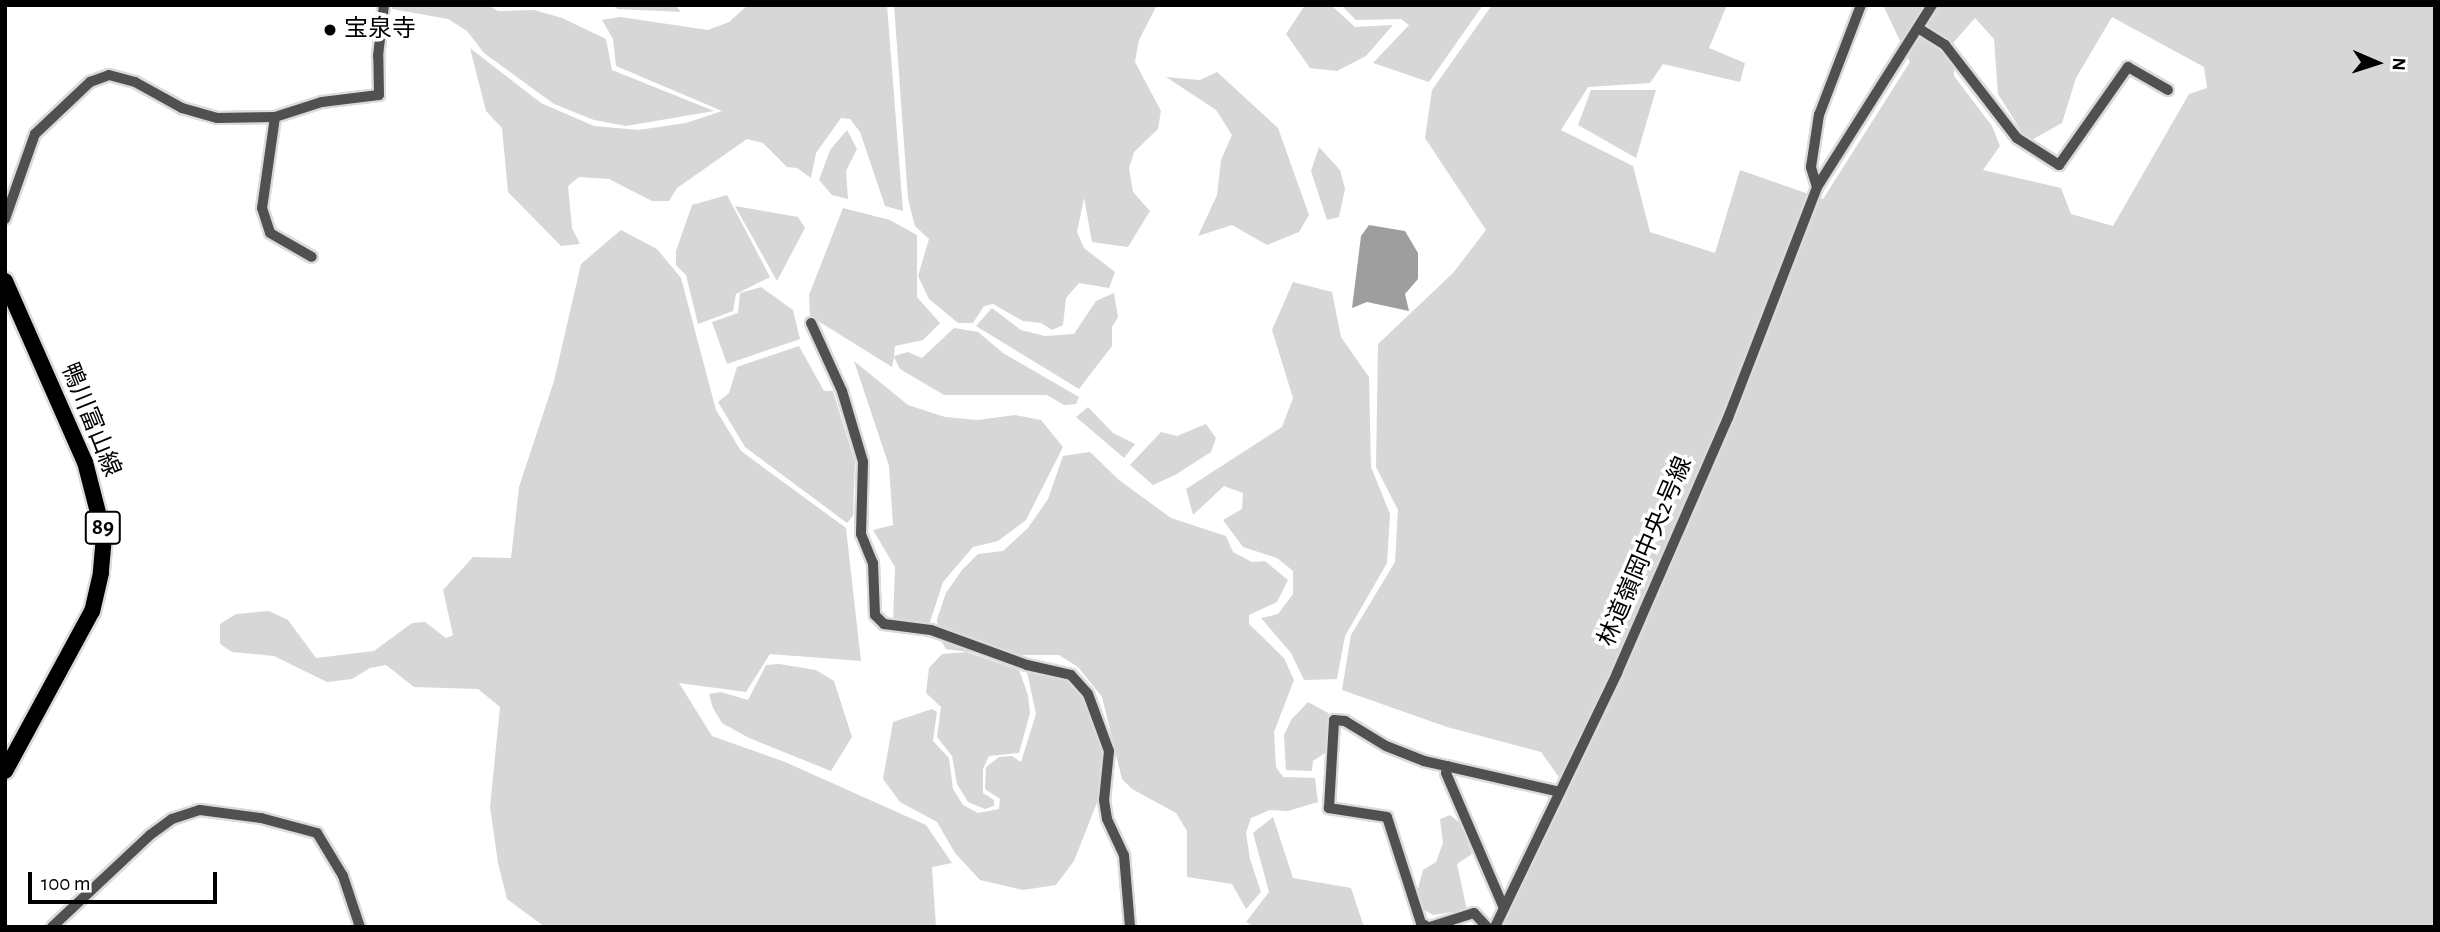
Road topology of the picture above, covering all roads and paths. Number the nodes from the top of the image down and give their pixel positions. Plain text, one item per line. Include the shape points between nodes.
1 (384, 5) edge
2 (1861, 5) edge
3 (1932, 5) edge
4 (1918, 28) junction
5 (2168, 90) dead end
6 (275, 117) junction
7 (1818, 187) junction
8 (5, 219) edge
9 (312, 257) dead end
10 (5, 281) edge
11 (811, 323) dead end
12 (1448, 766) junction
13 (5, 771) edge
14 (1560, 792) junction
15 (1504, 908) junction
16 (52, 927) edge
17 (360, 927) edge
18 (1130, 927) edge
19 (1429, 927) edge
20 (1487, 927) edge
21 (1495, 927) edge

1 - 6 street via 379,96 305,106
2 - 7 street via 1819,115 1811,167
3 - 4 street, 林道嶺岡中央2号線
4 - 5 street via 1945,45 2017,138 2059,165 2128,67
4 - 7 street, 林道嶺岡中央2号線
6 - 8 street via 217,118 182,108 135,82 109,75 90,82 35,134
6 - 9 street via 262,208 270,233
7 - 14 street, 林道嶺岡中央2号線 via 1728,418
10 - 13 main road, 鴨川富山線 / 89 via 85,462 104,536 92,611
11 - 18 street via 842,391 863,462 860,534 873,564 875,615 884,624 931,630 1027,665 1071,674 1088,694 1109,751 1104,800 1107,819 1124,855
12 - 14 street
12 - 15 street via 1446,773
12 - 19 street via 1386,746 1345,721 1334,720 1329,808 1387,817 1421,923
14 - 15 street, 林道嶺岡中央2号線
15 - 21 street, 林道嶺岡中央2号線
16 - 17 street via 150,835 172,819 200,810 261,818 317,833 343,876
19 - 20 street via 1474,913

